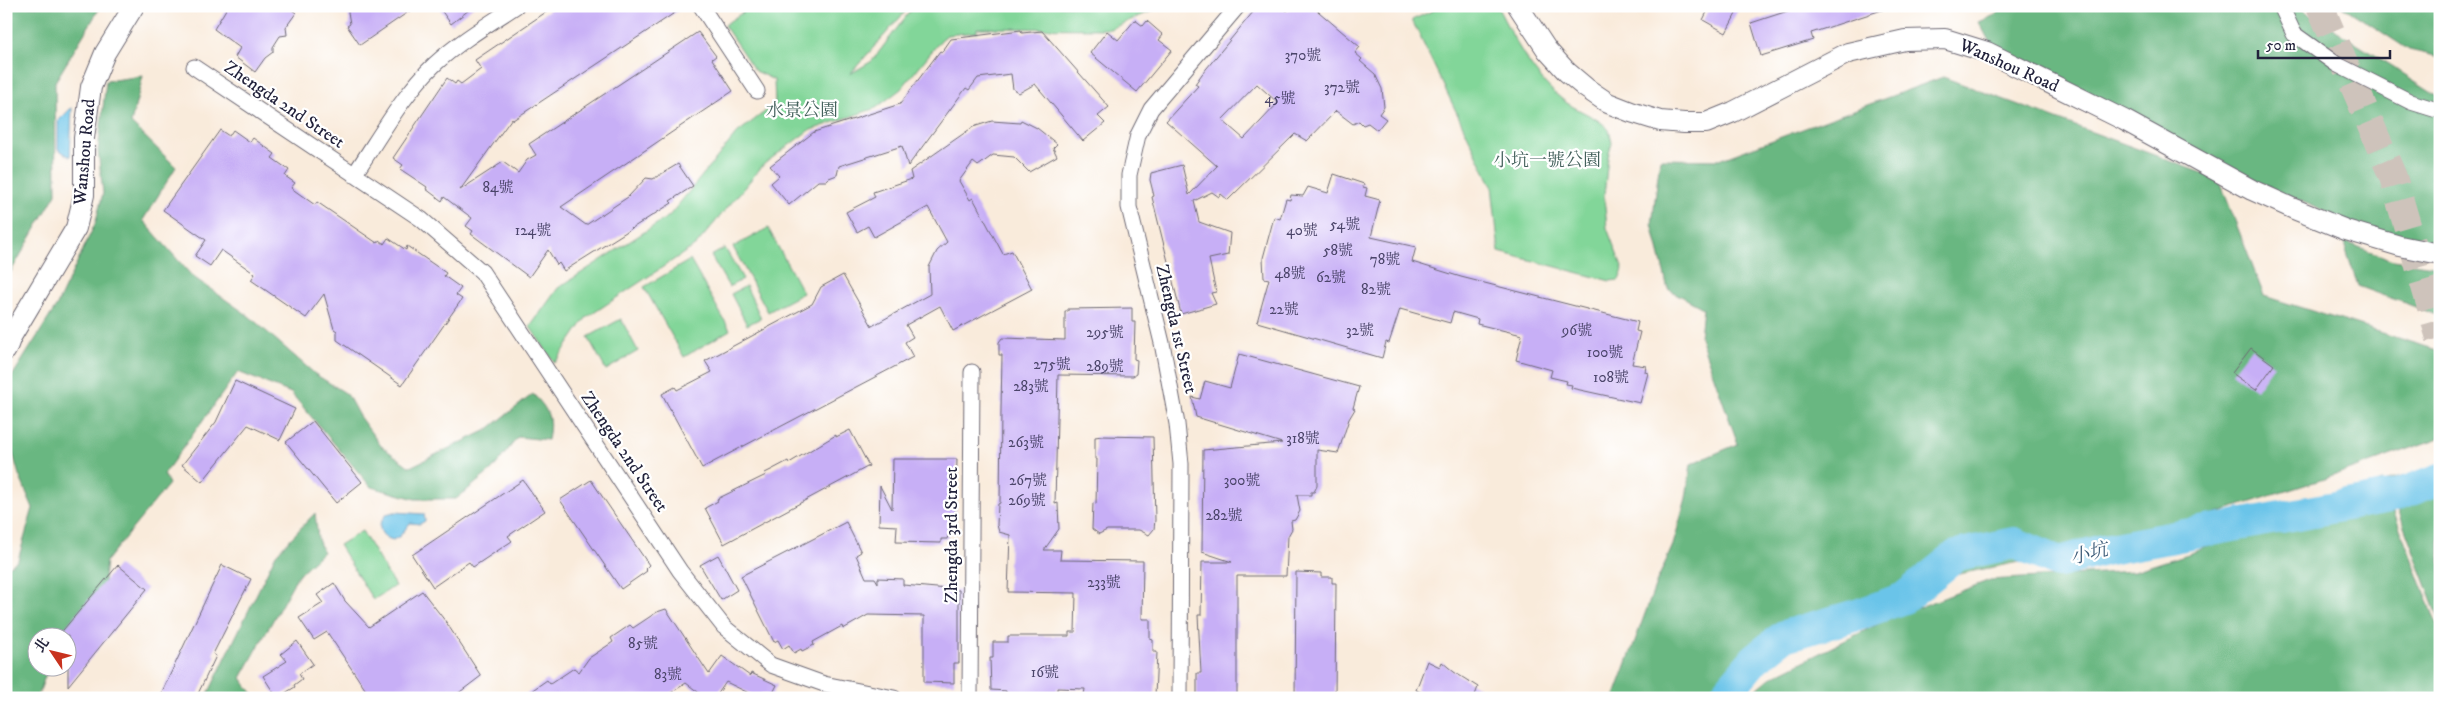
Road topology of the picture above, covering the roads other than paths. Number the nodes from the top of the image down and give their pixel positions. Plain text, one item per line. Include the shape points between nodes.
1 (134, 6) edge
2 (516, 6) edge
3 (701, 6) edge
4 (1238, 6) edge
5 (1518, 6) edge
6 (2281, 6) edge
7 (194, 66) dead end
8 (757, 91) dead end
9 (2440, 111) edge
10 (354, 175) junction
11 (2440, 254) edge
12 (6, 350) edge
13 (972, 372) dead end
14 (894, 698) edge
15 (970, 698) edge
16 (1180, 698) edge

1 - 12 street, Wanshou Road via 105,53 91,87 84,130 84,195 76,228
2 - 10 street via 434,65 405,100
3 - 8 street
4 - 16 street, Zhengda 1st Street via 1155,104 1138,135 1129,175 1129,207 1162,343 1181,464
5 - 11 street, Wanshou Road via 1547,50 1586,88 1608,103 1631,112 1684,124 1706,123 1733,112 1848,53 1905,40 1945,39 1987,52 2294,209 2346,230
6 - 9 street via 2294,34 2336,64 2411,102
7 - 10 street, Zhengda 2nd Street
10 - 14 street, Zhengda 2nd Street via 421,218 482,272 680,571 724,627 771,665 824,684
13 - 15 street, Zhengda 3rd Street

